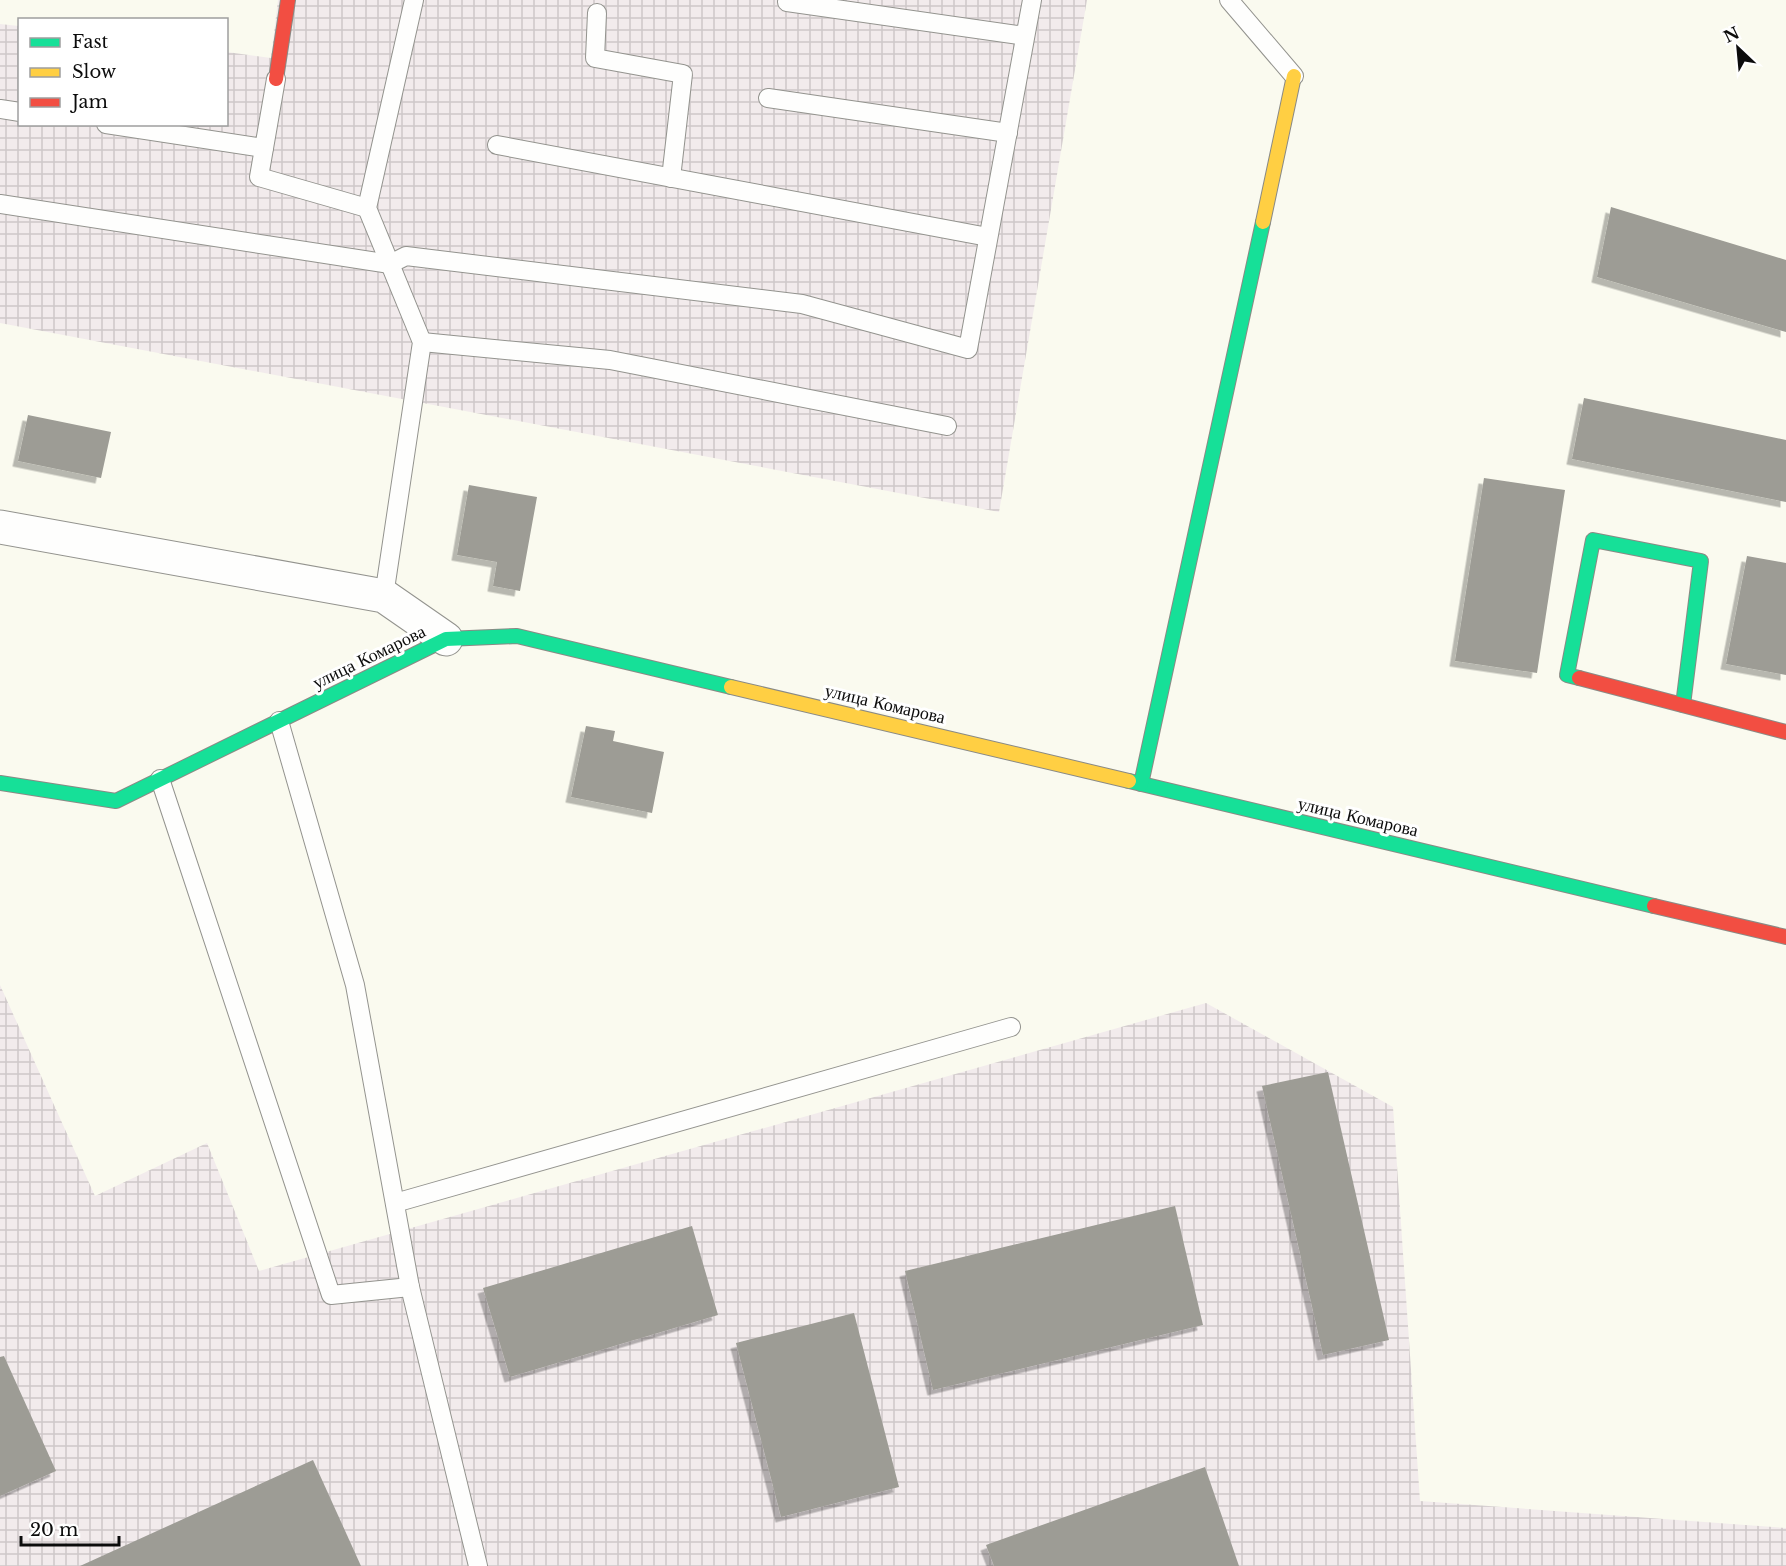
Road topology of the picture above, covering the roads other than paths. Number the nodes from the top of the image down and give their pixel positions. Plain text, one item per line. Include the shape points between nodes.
1 (288, 0) edge
2 (414, 0) edge
3 (1032, 0) edge
4 (1229, 0) edge
5 (788, 2) dead end
6 (597, 14) dead end
7 (1026, 36) junction
8 (1294, 76) joint
9 (276, 79) joint
10 (768, 98) dead end
11 (0, 109) edge
12 (18, 112) edge
13 (119, 126) edge
14 (1008, 133) junction
15 (497, 145) dead end
16 (264, 148) junction
17 (671, 178) junction
18 (0, 204) edge
19 (367, 208) junction
20 (988, 237) junction
21 (390, 264) junction
22 (422, 342) junction
23 (947, 426) dead end
24 (0, 527) edge
25 (384, 596) junction
26 (446, 639) junction
27 (1683, 705) junction
28 (279, 721) junction
29 (1786, 732) edge
30 (160, 779) junction
31 (0, 783) edge
32 (1141, 784) junction
33 (1786, 937) edge
34 (1011, 1027) dead end
35 (395, 1203) junction
36 (410, 1287) junction
37 (478, 1566) edge

1 - 9 street
2 - 19 lane
3 - 7 lane
4 - 8 lane
5 - 7 lane
6 - 17 lane via 595,58 683,74
7 - 14 lane
8 - 32 street
9 - 16 lane
10 - 14 lane
11 - 12 lane
13 - 16 lane
14 - 20 lane
15 - 17 lane
16 - 19 lane via 259,177
17 - 20 lane
18 - 21 lane
19 - 21 lane
20 - 21 lane via 968,349 802,304 406,256
21 - 22 lane
22 - 23 lane via 610,360
22 - 25 lane
24 - 25 street
25 - 26 street
26 - 28 street, улица Комарова
26 - 32 street, улица Комарова via 517,636
27 - 27 street via 1567,675 1593,540 1701,561
27 - 29 street
28 - 30 street, улица Комарова
28 - 35 lane via 355,985
30 - 31 street, улица Комарова via 116,801
30 - 36 lane via 331,1295
32 - 33 street, улица Комарова
34 - 35 lane
35 - 36 lane
36 - 37 lane

